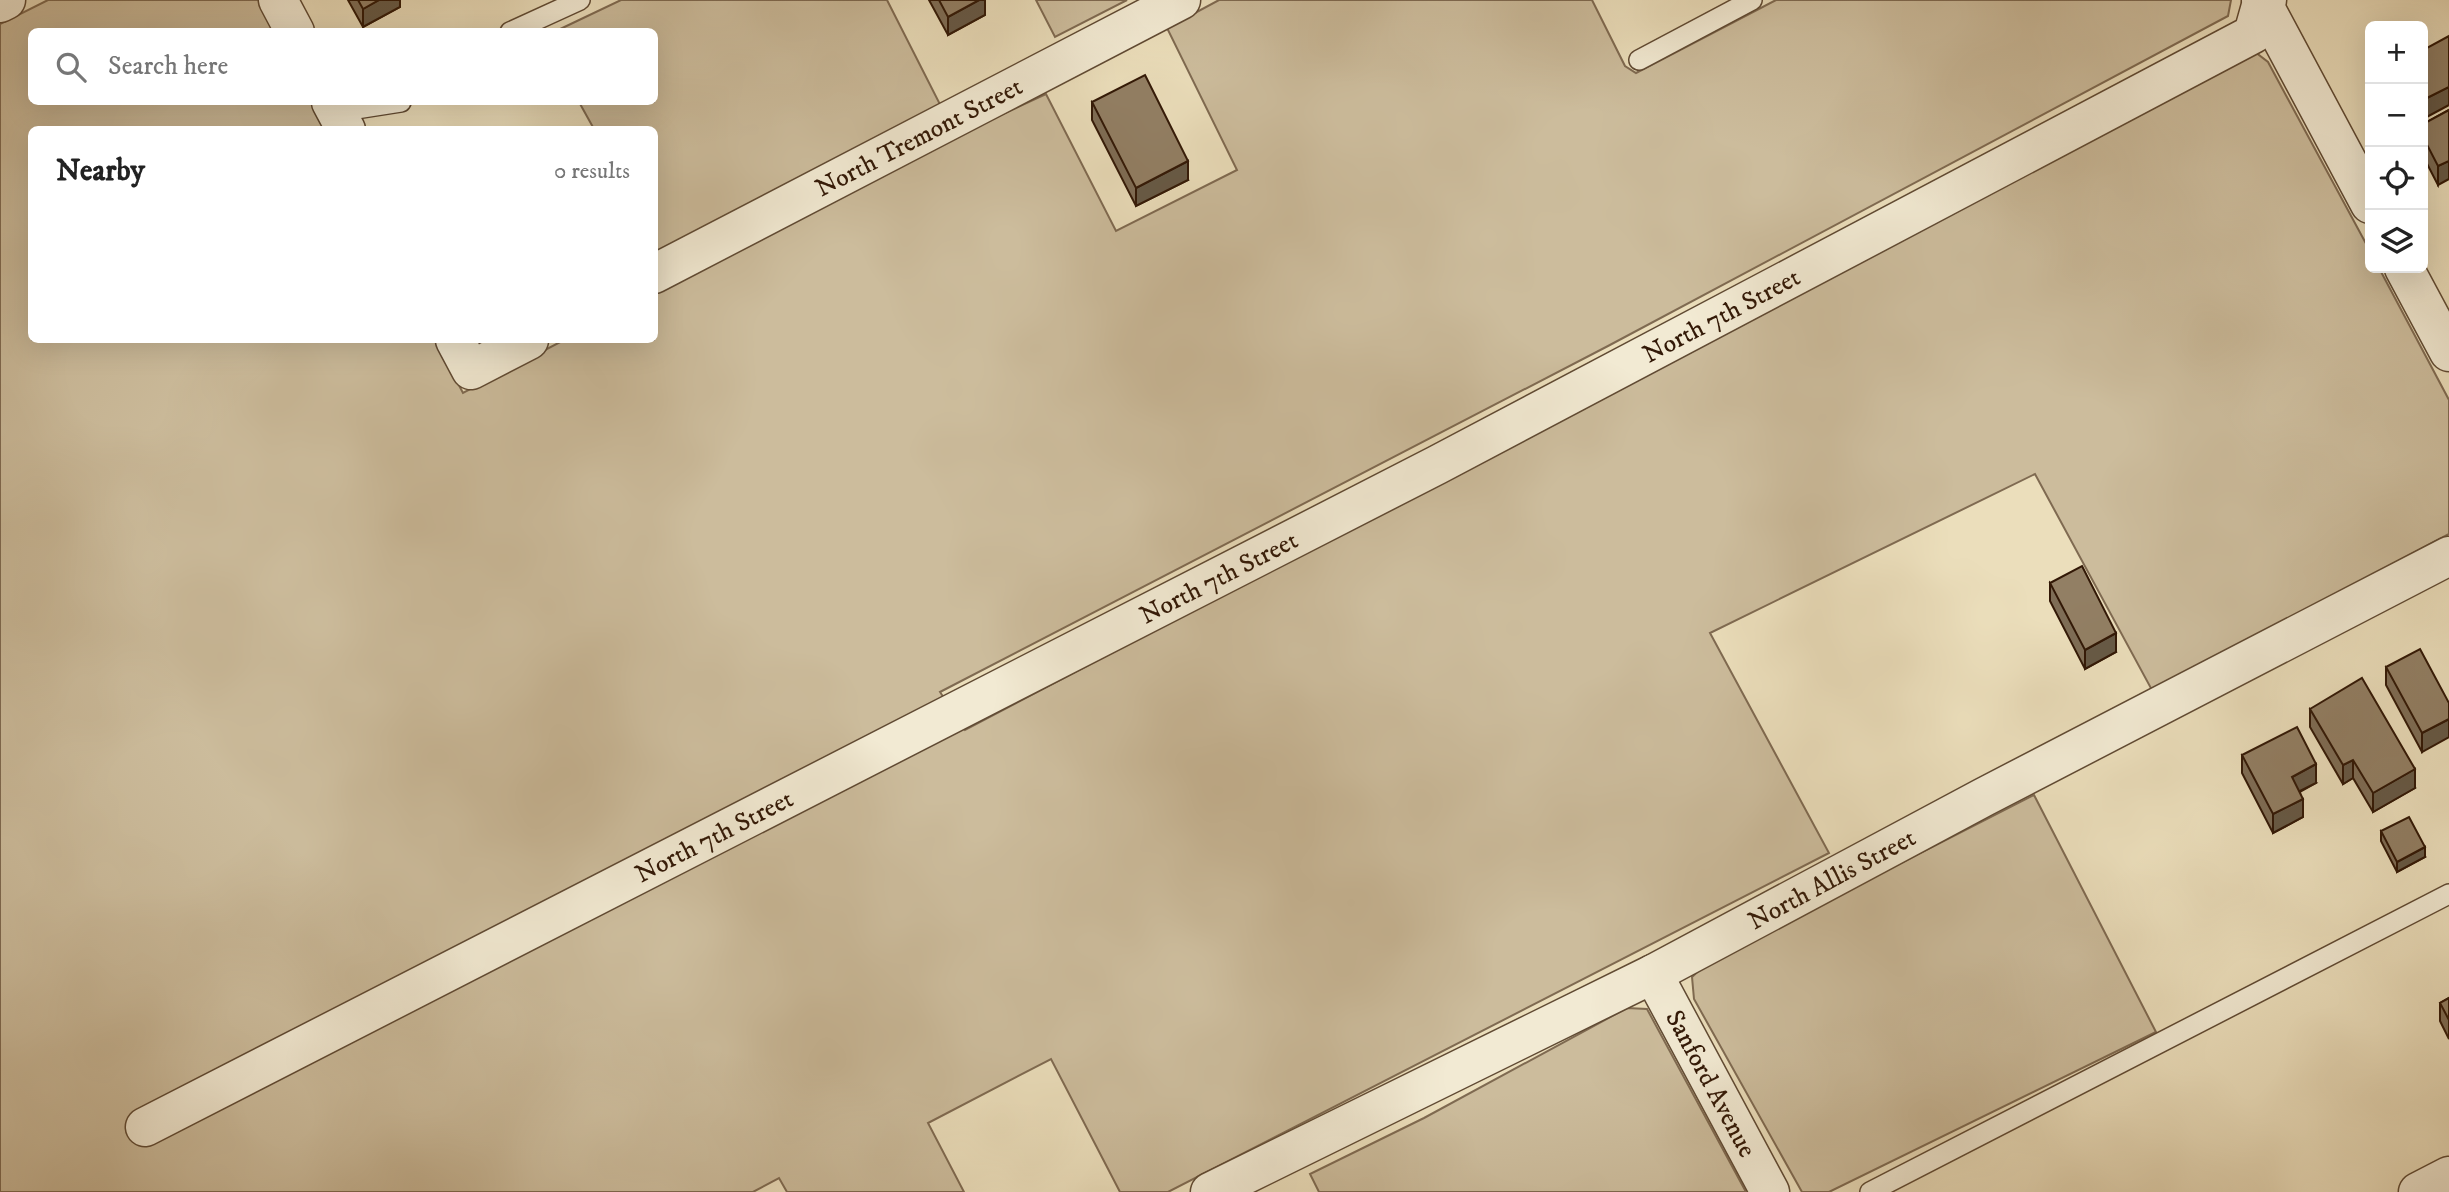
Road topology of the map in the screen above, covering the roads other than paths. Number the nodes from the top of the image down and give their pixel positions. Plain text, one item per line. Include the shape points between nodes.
1 (6, 0) edge
2 (278, 0) edge
3 (580, 0) edge
4 (1181, 0) edge
5 (1752, 0) edge
6 (2263, 1) edge
7 (0, 3) edge
8 (293, 28) edge
9 (519, 28) edge
10 (1639, 60) dead end
11 (385, 105) edge
12 (338, 114) edge
13 (2365, 195) edge
14 (658, 272) edge
15 (2407, 273) edge
16 (515, 343) edge
17 (2449, 352) edge
18 (463, 354) edge
19 (2449, 556) edge
20 (2449, 894) edge
21 (1653, 974) junction
22 (145, 1128) dead end
23 (2449, 1176) edge
24 (1210, 1192) edge
25 (1770, 1192) edge
26 (1870, 1192) edge
27 (2418, 1192) edge

1 - 7 street
2 - 8 street
3 - 9 lane
4 - 14 street, North Tremont Street
5 - 10 lane
6 - 13 street
6 - 22 street, North 7th Street via 2253,34 2216,54 1437,465
11 - 12 lane
15 - 17 street
16 - 18 street
19 - 21 street, North Allis Street
20 - 26 lane
21 - 24 street, North Allis Street
21 - 25 street, Sanford Avenue
23 - 27 street

